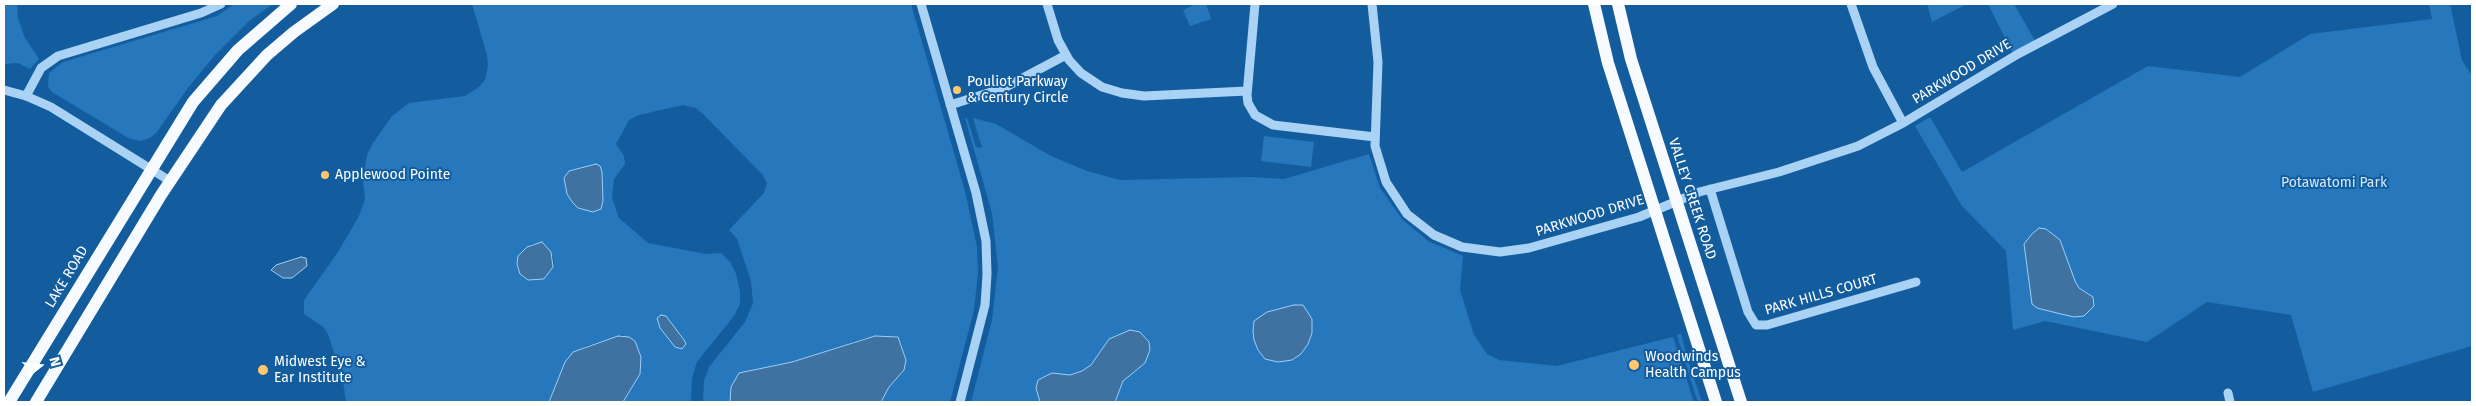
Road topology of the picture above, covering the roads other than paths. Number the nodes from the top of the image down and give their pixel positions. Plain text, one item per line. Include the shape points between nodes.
1 (221, 4) edge
2 (291, 4) edge
3 (333, 4) edge
4 (921, 4) edge
5 (1046, 4) edge
6 (1255, 4) edge
7 (1372, 4) edge
8 (1594, 4) edge
9 (1618, 4) edge
10 (1851, 4) edge
11 (2114, 4) edge
12 (1066, 55) junction
13 (4, 90) edge
14 (1247, 91) junction
15 (26, 96) junction
16 (950, 105) junction
17 (1904, 123) junction
18 (1375, 137) junction
19 (151, 168) junction
20 (170, 181) junction
21 (1710, 189) junction
22 (1676, 201) junction
23 (1655, 211) junction
24 (1916, 282) dead end
25 (9, 402) edge
26 (36, 402) edge
27 (960, 402) edge
28 (1716, 402) edge
29 (1741, 402) edge

1 - 15 street via 58,56 41,68
2 - 19 main road, LAKE ROAD via 248,40 214,76
3 - 20 main road via 294,32 242,80 198,136
4 - 16 street
5 - 12 street
6 - 14 street
7 - 18 street, PARKWOOD DRIVE via 1378,62
8 - 23 main road via 1608,63
9 - 22 main road, VALLEY CREEK ROAD via 1629,52
10 - 17 street via 1873,67
11 - 17 street, PARKWOOD DRIVE via 2018,54
12 - 14 street via 1077,70 1096,84 1129,95
12 - 16 street via 1004,88
13 - 15 street
14 - 18 street via 1251,111 1267,124
15 - 19 street via 51,107
16 - 27 street via 981,212 987,252 983,312
17 - 21 street, PARKWOOD DRIVE via 1832,156
18 - 23 street, PARKWOOD DRIVE via 1383,176 1402,208 1428,231 1462,247 1491,252 1522,250
19 - 20 street
19 - 25 main road, LAKE ROAD
20 - 26 main road
21 - 22 street, PARKWOOD DRIVE
21 - 24 street, PARK HILLS COURT via 1748,312 1756,325 1767,325
22 - 23 street, PARKWOOD DRIVE
22 - 29 main road, VALLEY CREEK ROAD
23 - 28 main road

